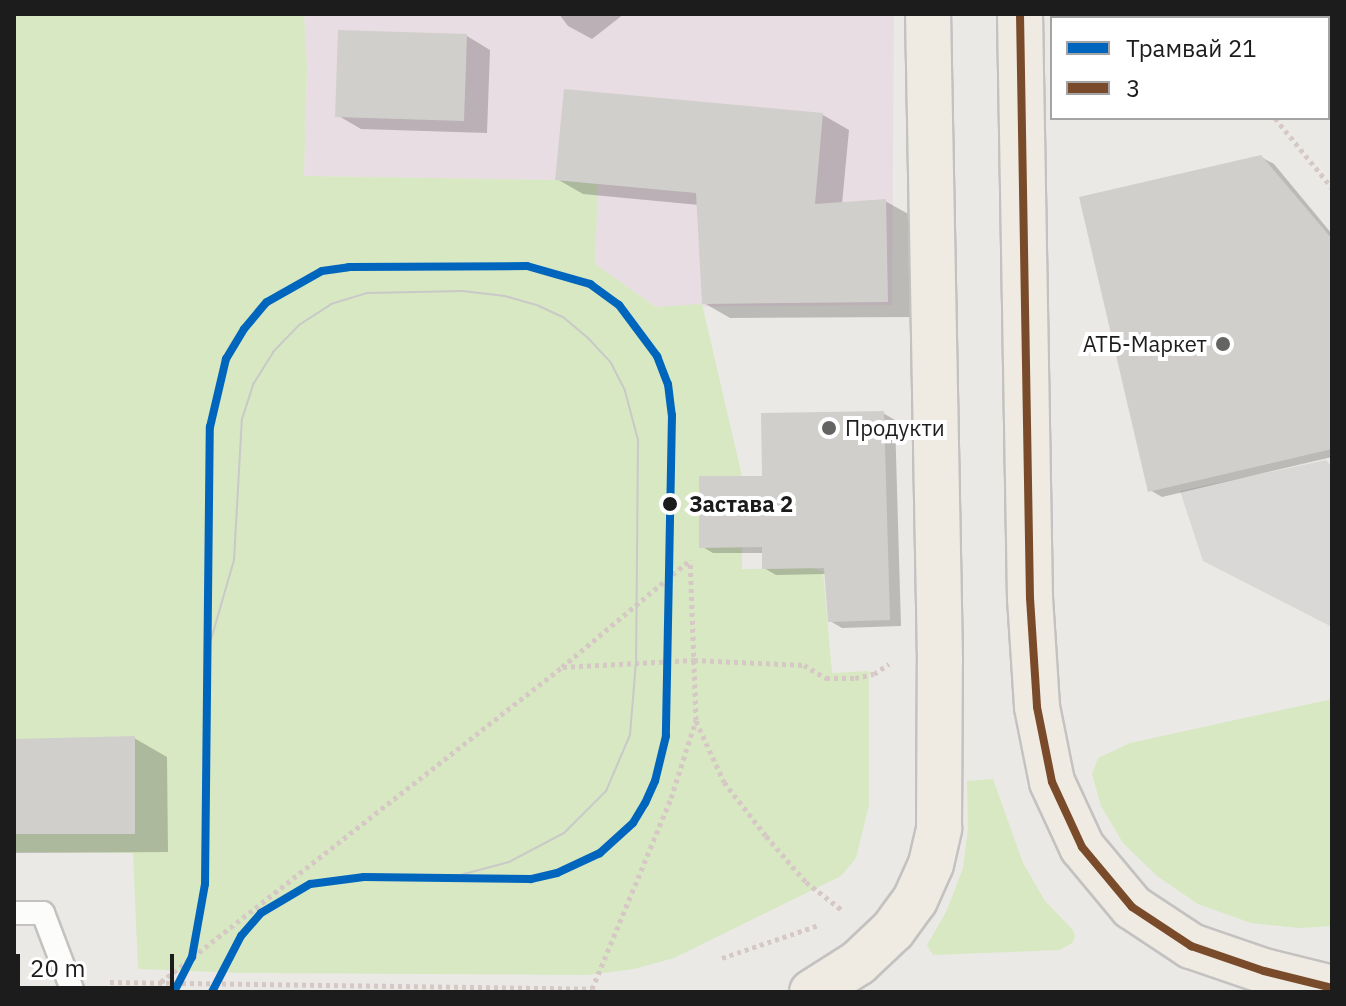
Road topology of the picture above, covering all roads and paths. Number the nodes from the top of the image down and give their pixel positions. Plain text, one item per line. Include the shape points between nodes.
1 (928, 14) edge
2 (1020, 14) edge
3 (1277, 120) edge
4 (1332, 188) edge
5 (694, 660) junction
6 (562, 667) junction
7 (893, 677) dead end
8 (696, 720) junction
9 (854, 905) dead end
10 (14, 913) edge
11 (845, 913) junction
12 (722, 958) dead end
13 (160, 983) junction
14 (71, 987) edge
15 (1332, 988) edge
16 (812, 992) edge

1 - 16 main road via 939,828 915,900 893,930 858,963
2 - 15 main road via 1030,598 1037,707 1052,782 1082,847 1132,907 1191,946
3 - 4 path
5 - 6 path
5 - 6 path via 690,560
5 - 7 path via 804,665 826,678 874,674 893,662
5 - 8 path
6 - 13 path
8 - 11 path via 724,782 806,882
8 - 13 path via 671,798 592,989
9 - 11 path
10 - 14 lane via 43,913
11 - 12 path
13 - 14 path

